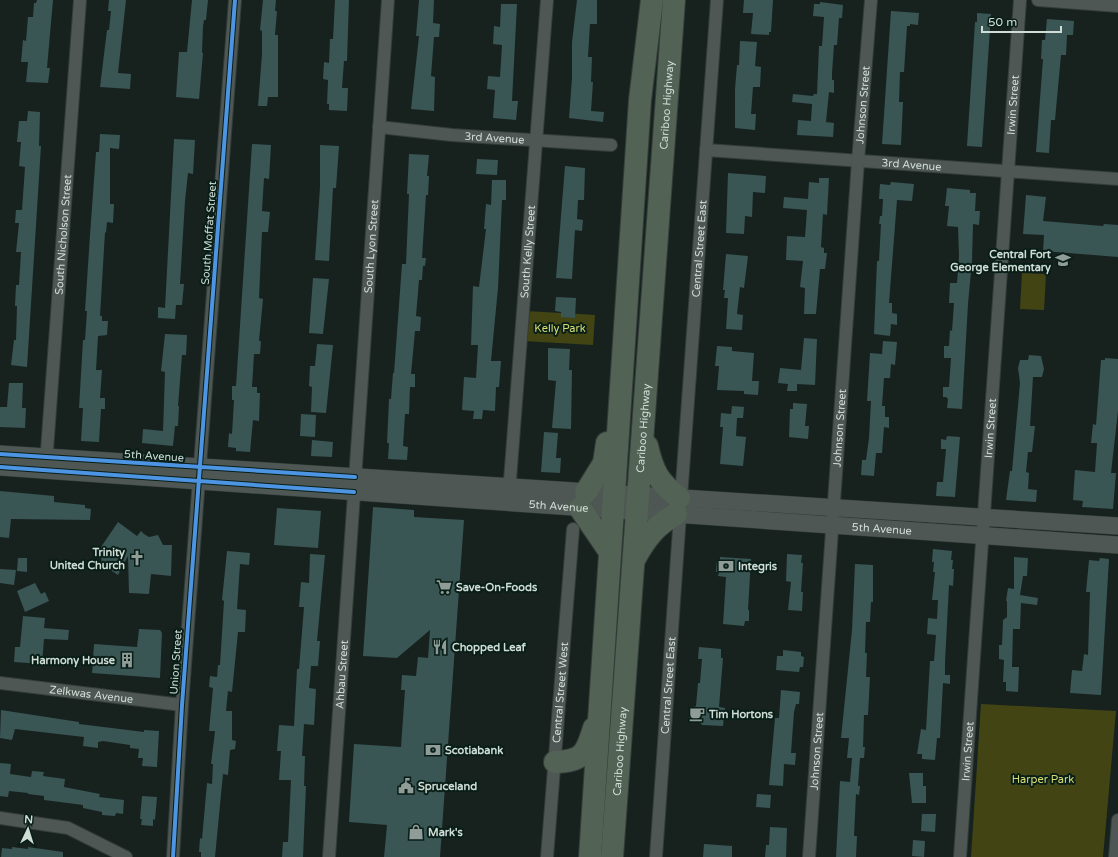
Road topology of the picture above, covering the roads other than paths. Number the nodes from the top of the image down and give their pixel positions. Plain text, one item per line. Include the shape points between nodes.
1 (80, 0) edge
2 (235, 0) edge
3 (388, 0) edge
4 (547, 0) edge
5 (652, 0) edge
6 (674, 0) edge
7 (717, 0) edge
8 (871, 0) edge
9 (1020, 0) edge
10 (1038, 0) edge
11 (1118, 6) edge
12 (379, 127) junction
13 (536, 140) junction
14 (611, 145) dead end
15 (706, 150) junction
16 (858, 161) junction
17 (1007, 171) junction
18 (1118, 179) edge
19 (629, 270) junction
20 (644, 432) junction
21 (0, 454) edge
22 (46, 464) junction
23 (0, 467) edge
24 (199, 475) junction
25 (354, 485) junction
26 (508, 495) junction
27 (583, 500) junction
28 (625, 504) junction
29 (679, 506) junction
30 (833, 508) junction
31 (984, 517) junction
32 (832, 525) junction
33 (1118, 526) edge
34 (573, 529) dead end
35 (983, 535) junction
36 (1118, 545) edge
37 (610, 552) junction
38 (634, 561) junction
39 (0, 683) edge
40 (182, 705) junction
41 (599, 714) junction
42 (619, 761) junction
43 (555, 762) junction
44 (0, 818) edge
45 (1118, 820) edge
46 (126, 857) edge
47 (173, 857) edge
48 (329, 857) edge
49 (547, 857) edge
50 (590, 857) edge
51 (612, 857) edge
52 (656, 857) edge
53 (809, 857) edge
54 (960, 857) edge
55 (1115, 857) edge

1 - 22 street, South Nicholson Street
2 - 24 street, South Moffat Street
3 - 12 street, South Lyon Street
4 - 13 street, South Kelly Street
5 - 19 highway, Cariboo Highway via 640,100
6 - 20 highway, Cariboo Highway
7 - 15 street, Central Street East
8 - 16 street, Johnson Street
9 - 17 street, Irwin Street
10 - 11 street
12 - 13 street, 3rd Avenue
12 - 25 street, South Lyon Street
13 - 14 street, 3rd Avenue
13 - 26 street, South Kelly Street
15 - 16 street, 3rd Avenue
15 - 29 street, Central Street East
16 - 17 street, 3rd Avenue
16 - 30 street, Johnson Street
17 - 18 street, 3rd Avenue
17 - 31 street, Irwin Street
19 - 27 highway via 617,336 604,463
19 - 28 highway, Cariboo Highway
20 - 28 highway, Cariboo Highway
20 - 29 highway via 651,466
21 - 22 main road, 5th Avenue
22 - 23 main road, 5th Avenue
22 - 24 main road, 5th Avenue
24 - 25 main road, 5th Avenue
24 - 40 street, Union Street
25 - 26 main road, 5th Avenue
25 - 48 street, Ahbau Street
26 - 27 main road, 5th Avenue
27 - 28 main road, 5th Avenue
27 - 37 highway
28 - 29 main road, 5th Avenue
28 - 37 highway, Cariboo Highway
28 - 38 highway, Cariboo Highway
28 - 42 highway via 609,705 611,731
29 - 30 main road, 5th Avenue
29 - 32 main road, 5th Avenue
29 - 38 highway via 652,531
29 - 52 street, Central Street East
30 - 31 main road, 5th Avenue
30 - 32 street, Johnson Street
31 - 33 main road, 5th Avenue
31 - 35 street, Irwin Street
32 - 35 main road, 5th Avenue
32 - 53 street, Johnson Street
34 - 43 street, Central Street West
35 - 36 main road, 5th Avenue
35 - 54 street, Irwin Street
37 - 41 highway, Cariboo Highway
38 - 42 highway, Cariboo Highway
39 - 40 street, Zelkwas Avenue
40 - 47 street, Union Street
41 - 43 highway via 591,738 578,758
41 - 50 highway, Cariboo Highway
42 - 51 highway, Cariboo Highway
43 - 49 street, Central Street West
44 - 46 street via 68,828
45 - 55 street

